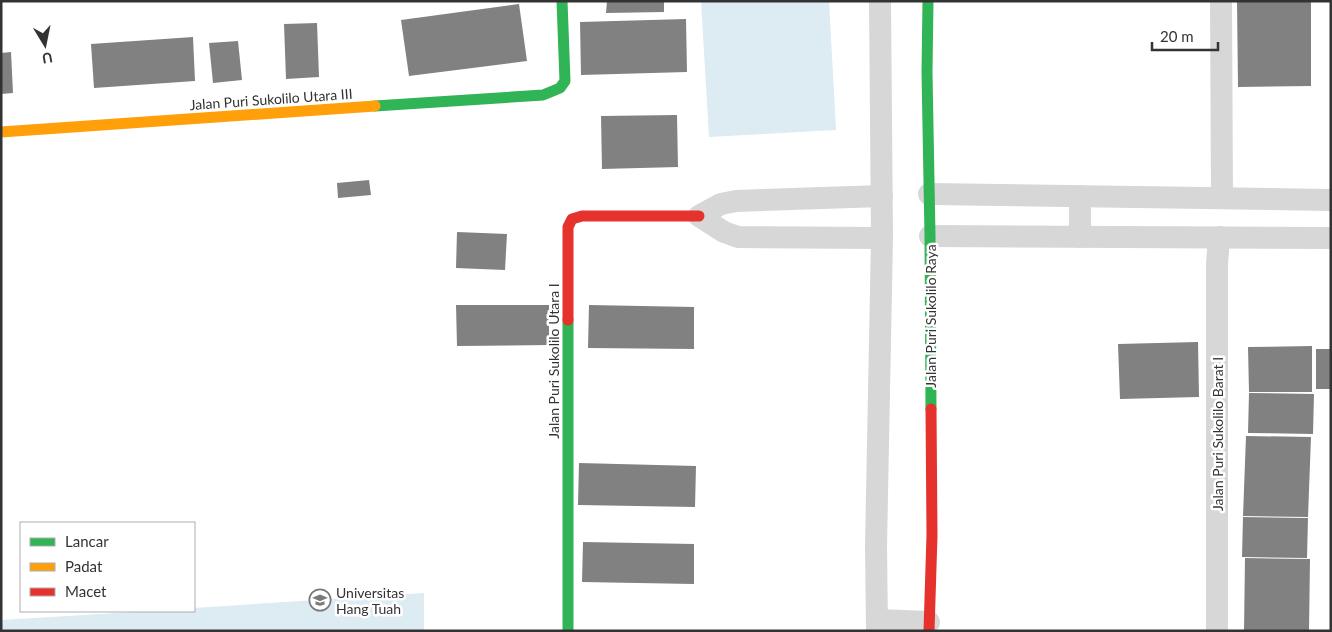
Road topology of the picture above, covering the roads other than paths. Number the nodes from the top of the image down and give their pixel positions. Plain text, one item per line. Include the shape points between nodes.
1 (562, 1) edge
2 (880, 1) edge
3 (928, 1) edge
4 (1221, 1) edge
5 (1, 132) edge
6 (929, 194) junction
7 (882, 196) junction
8 (1080, 196) junction
9 (1222, 198) junction
10 (1331, 200) edge
11 (698, 216) junction
12 (930, 236) junction
13 (1080, 237) junction
14 (1219, 237) junction
15 (882, 238) junction
16 (1331, 238) edge
17 (877, 625) edge
18 (929, 626) edge
19 (568, 631) edge
20 (1217, 631) edge

1 - 5 street, Jalan Puri Sukolilo Utara III via 565,81 560,88 543,95
2 - 7 street
3 - 6 street, Jalan Puri Sukolilo Raya
4 - 9 street
6 - 8 street
6 - 12 street, Jalan Puri Sukolilo Raya
7 - 11 street via 736,201 721,204
7 - 15 street
8 - 9 street
8 - 13 street
9 - 10 street
11 - 15 street via 738,237
11 - 19 street, Jalan Puri Sukolilo Utara I via 582,216 572,219 568,227
12 - 13 street
12 - 18 street, Jalan Puri Sukolilo Raya via 932,535
13 - 14 street
14 - 16 street
14 - 20 street, Jalan Puri Sukolilo Barat I
15 - 17 street
17 - 18 street

